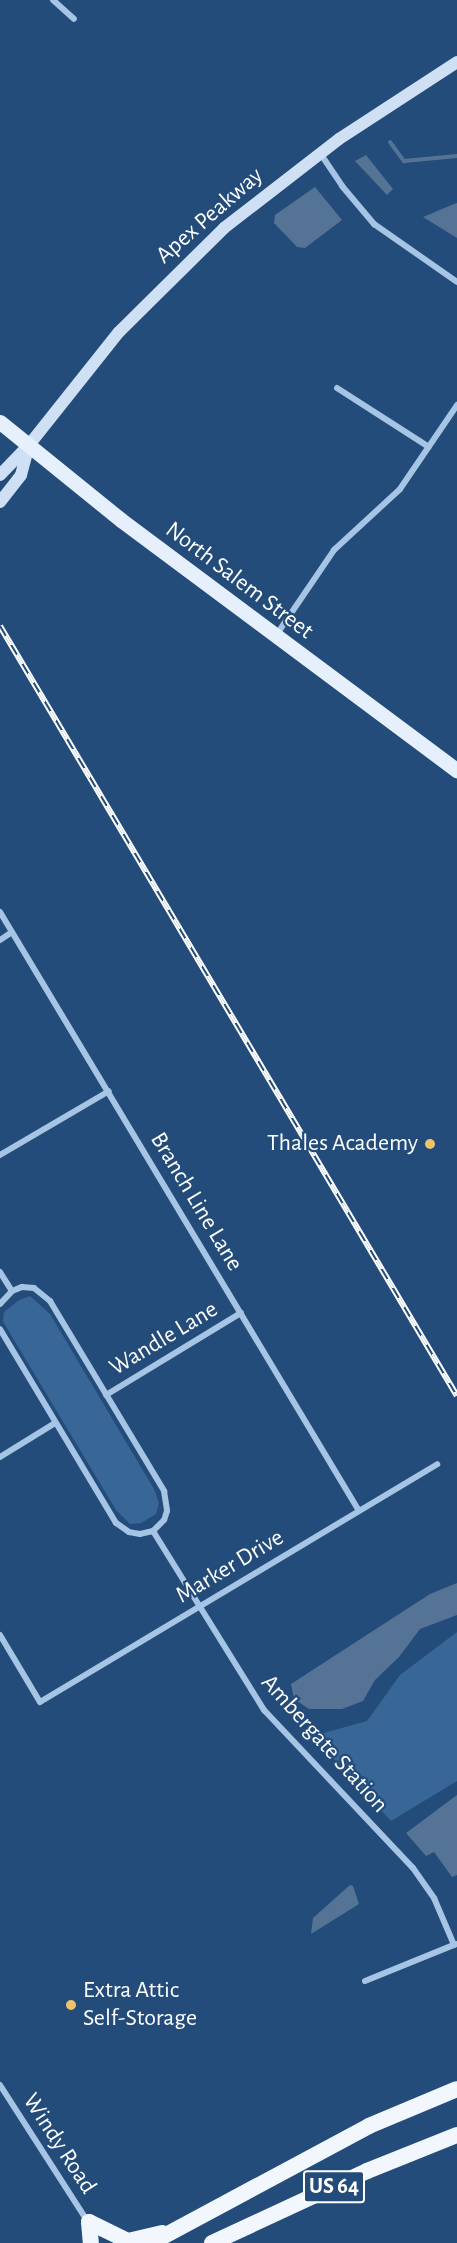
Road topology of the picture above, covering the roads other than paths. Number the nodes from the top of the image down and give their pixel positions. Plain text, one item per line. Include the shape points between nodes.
1 (53, 0) edge
2 (74, 20) dead end
3 (457, 62) edge
4 (320, 153) junction
5 (457, 282) edge
6 (338, 388) dead end
7 (457, 405) edge
8 (0, 422) edge
9 (29, 445) junction
10 (429, 447) junction
11 (0, 475) edge
12 (0, 502) edge
13 (275, 636) junction
14 (457, 770) edge
15 (0, 912) edge
16 (12, 932) junction
17 (0, 940) edge
18 (109, 1091) junction
19 (0, 1155) edge
20 (0, 1272) edge
21 (12, 1291) junction
22 (0, 1304) edge
23 (242, 1313) junction
24 (0, 1329) edge
25 (106, 1395) junction
26 (55, 1423) junction
27 (0, 1457) edge
28 (437, 1464) dead end
29 (359, 1511) junction
30 (153, 1531) junction
31 (199, 1607) junction
32 (0, 1635) edge
33 (456, 1944) edge
34 (365, 1981) dead end
35 (0, 2085) edge
36 (457, 2089) edge
37 (457, 2134) edge
38 (89, 2222) junction
39 (174, 2229) junction
40 (91, 2243) edge
41 (151, 2243) edge
42 (212, 2243) edge

1 - 2 street
3 - 4 main road, Apex Peakway
4 - 5 street via 374,224
4 - 9 main road, Apex Peakway via 224,228 171,278 113,339
6 - 10 street
7 - 10 street
8 - 9 main road, North Salem Street
9 - 11 main road, Apex Peakway
9 - 12 main road, Apex Peakway via 21,475
9 - 13 main road, North Salem Street
10 - 13 street via 400,489 334,550
13 - 14 main road, North Salem Street
15 - 16 street, Branch Line Lane
16 - 17 street
16 - 18 street, Branch Line Lane
18 - 19 street
18 - 23 street, Branch Line Lane
20 - 21 street
21 - 22 street
21 - 25 street via 34,1288 50,1301
23 - 25 street, Wandle Lane
23 - 29 street, Branch Line Lane
24 - 26 street
25 - 30 street via 164,1491 167,1511
26 - 27 street
26 - 30 street via 116,1523 129,1532
28 - 29 street, Marker Drive
29 - 31 street, Marker Drive
30 - 31 street, Ambergate Station
31 - 32 street, Marker Drive via 40,1702
31 - 33 street, Ambergate Station via 264,1710 424,1881
33 - 34 street
35 - 38 street, Windy Road
36 - 39 highway, US 64 via 369,2126
37 - 42 highway, US 64
38 - 39 highway via 128,2241
38 - 40 highway
39 - 41 highway, US 64

